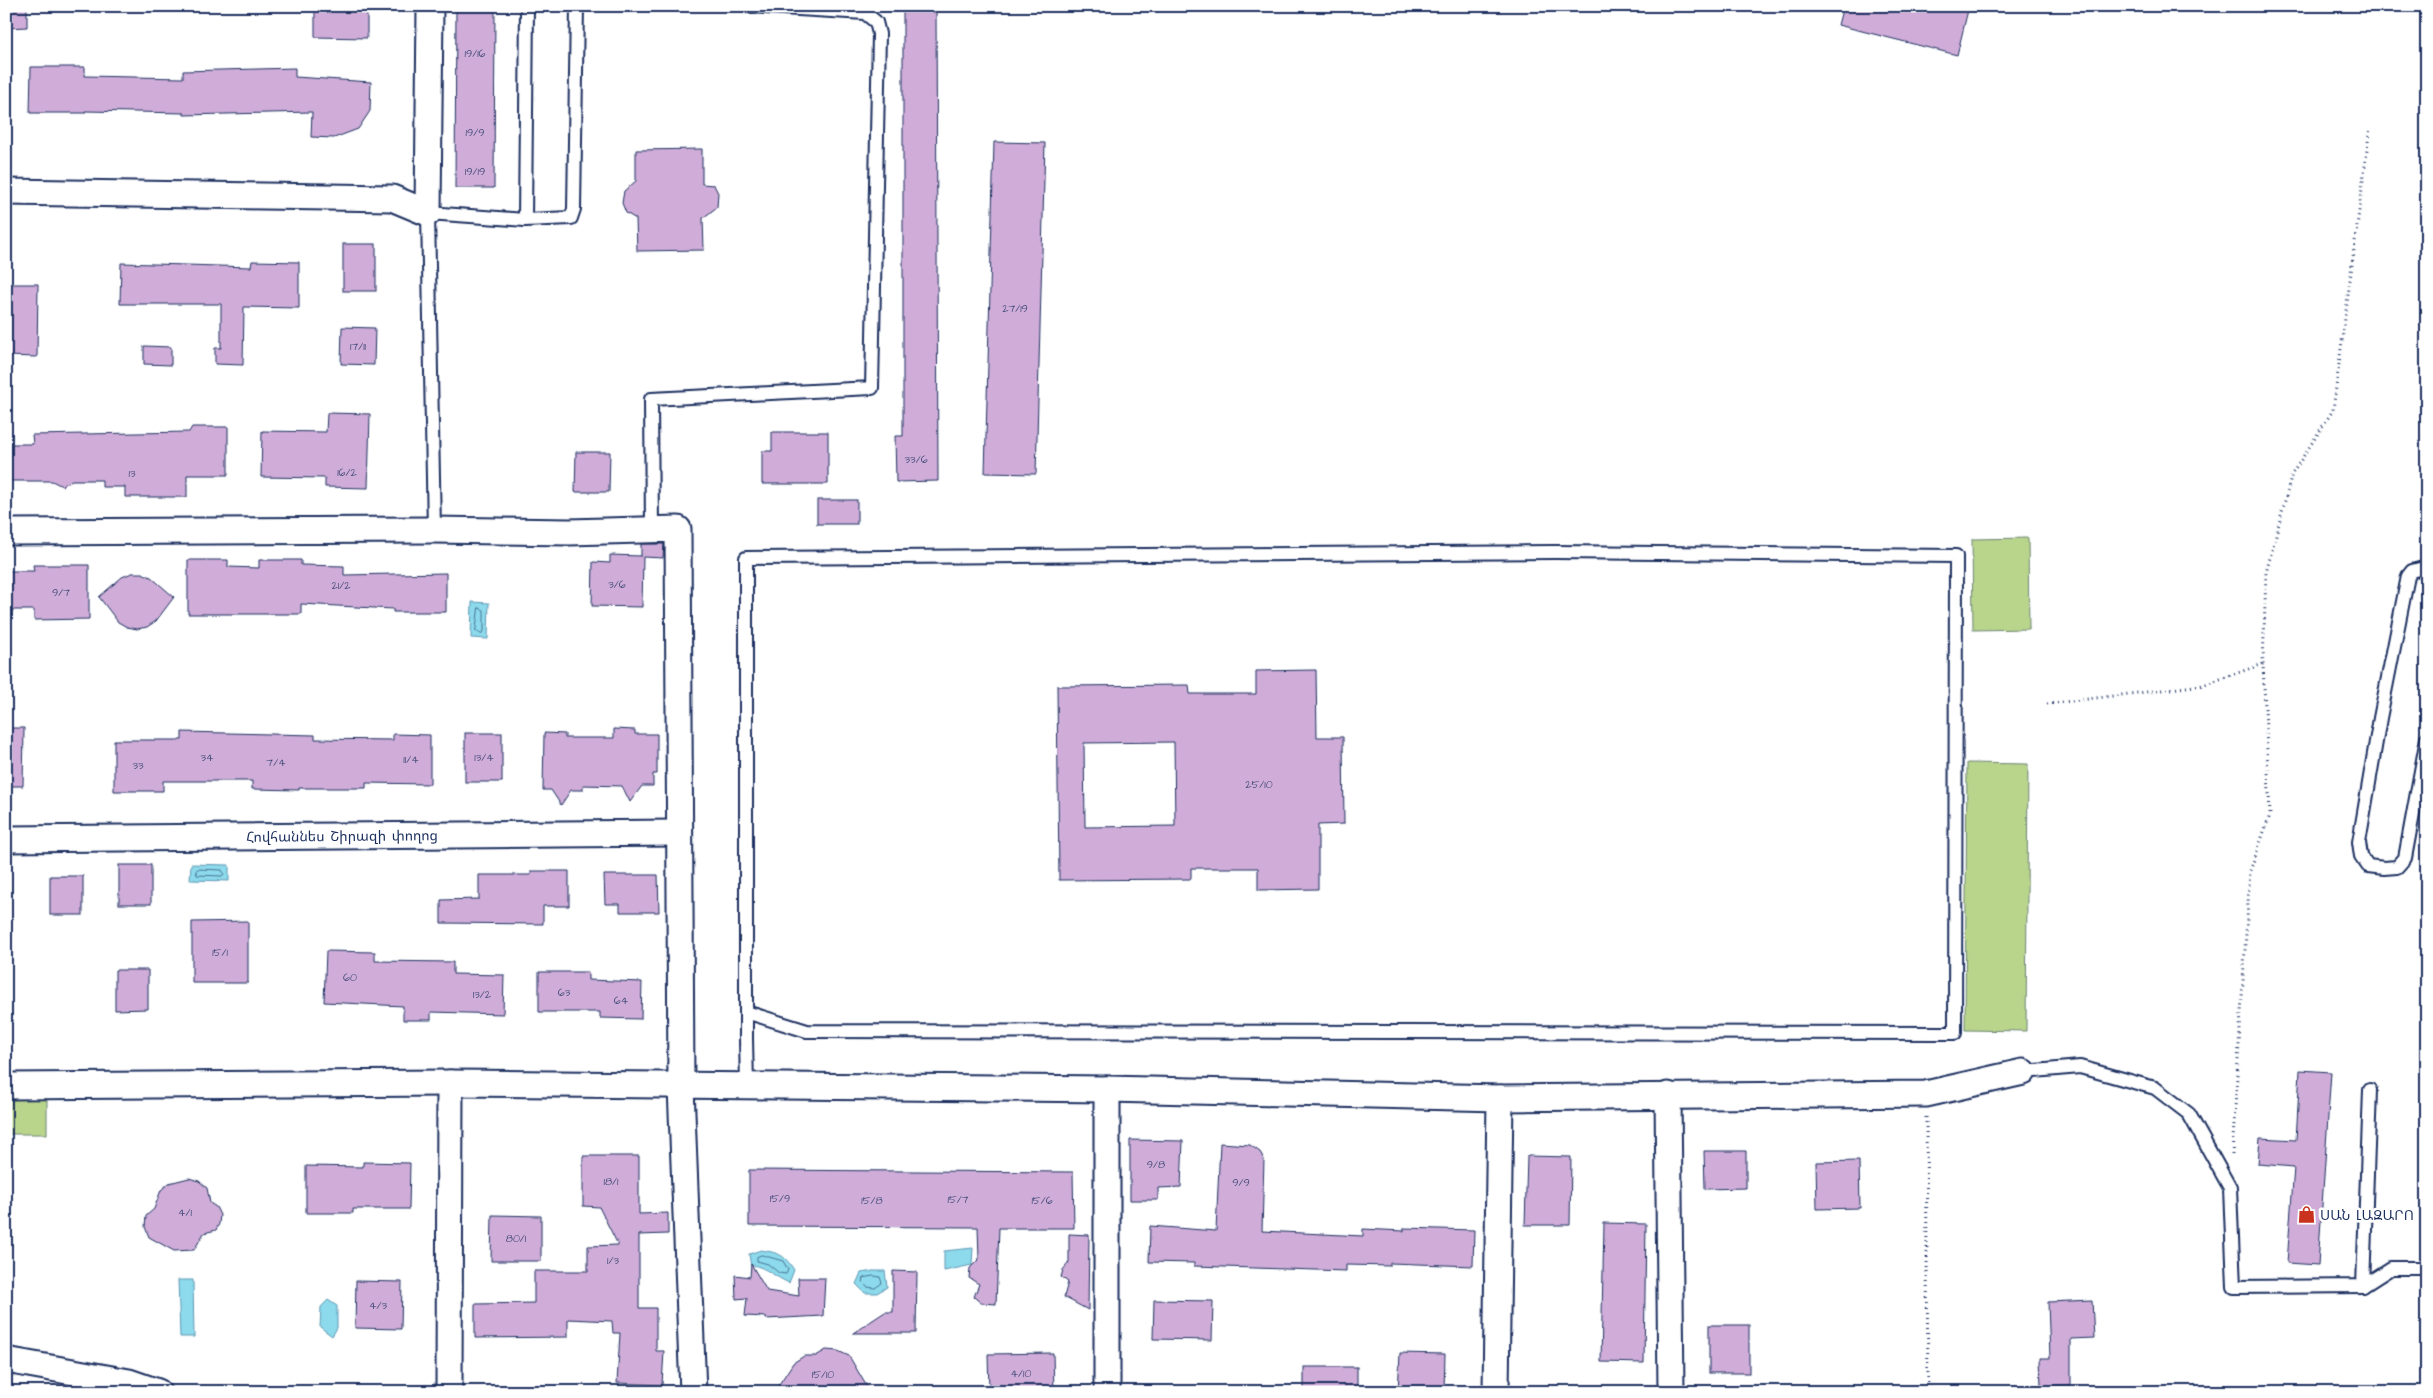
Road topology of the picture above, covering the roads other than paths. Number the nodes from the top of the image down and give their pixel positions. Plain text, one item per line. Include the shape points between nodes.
1 (430, 6) edge
2 (527, 6) edge
3 (577, 6) edge
4 (748, 6) edge
5 (6, 192) edge
6 (428, 213) junction
7 (525, 220) junction
8 (434, 530) junction
9 (652, 530) junction
10 (6, 532) edge
11 (2427, 567) edge
12 (2427, 738) edge
13 (678, 833) junction
14 (6, 839) edge
15 (746, 1012) junction
16 (2023, 1072) joint
17 (450, 1083) junction
18 (6, 1086) edge
19 (681, 1086) junction
20 (747, 1086) junction
21 (1107, 1089) junction
22 (2370, 1090) dead end
23 (1668, 1096) junction
24 (1500, 1098) junction
25 (2427, 1268) edge
26 (2363, 1286) junction
27 (6, 1360) edge
28 (158, 1392) edge
29 (449, 1392) edge
30 (694, 1392) edge
31 (1107, 1392) edge
32 (1496, 1392) edge
33 (1671, 1392) edge

1 - 6 street
2 - 7 lane
3 - 7 lane via 574,209 571,218
4 - 9 lane via 865,13 876,22 879,34 872,388 651,399
5 - 6 street via 392,198
6 - 7 lane
6 - 8 lane
8 - 9 street
8 - 10 street
9 - 13 street via 678,529
11 - 12 lane via 2412,571 2408,576 2359,842 2361,856 2368,866 2397,868 2405,858
13 - 14 street, Հովհաննես Շիրազի փողոց
13 - 19 street
15 - 15 lane via 746,558 1555,552 1956,556 1955,1034 807,1031
15 - 20 lane
16 - 23 street via 1926,1094
16 - 26 lane via 2080,1067 2155,1088 2189,1114 2230,1188 2234,1287
17 - 18 street
17 - 19 street
17 - 29 street
19 - 20 street
19 - 30 street
20 - 21 street
21 - 24 street
21 - 31 street
22 - 26 lane
23 - 24 street
23 - 33 street
24 - 32 street
25 - 26 lane via 2391,1268
27 - 28 street via 129,1382

